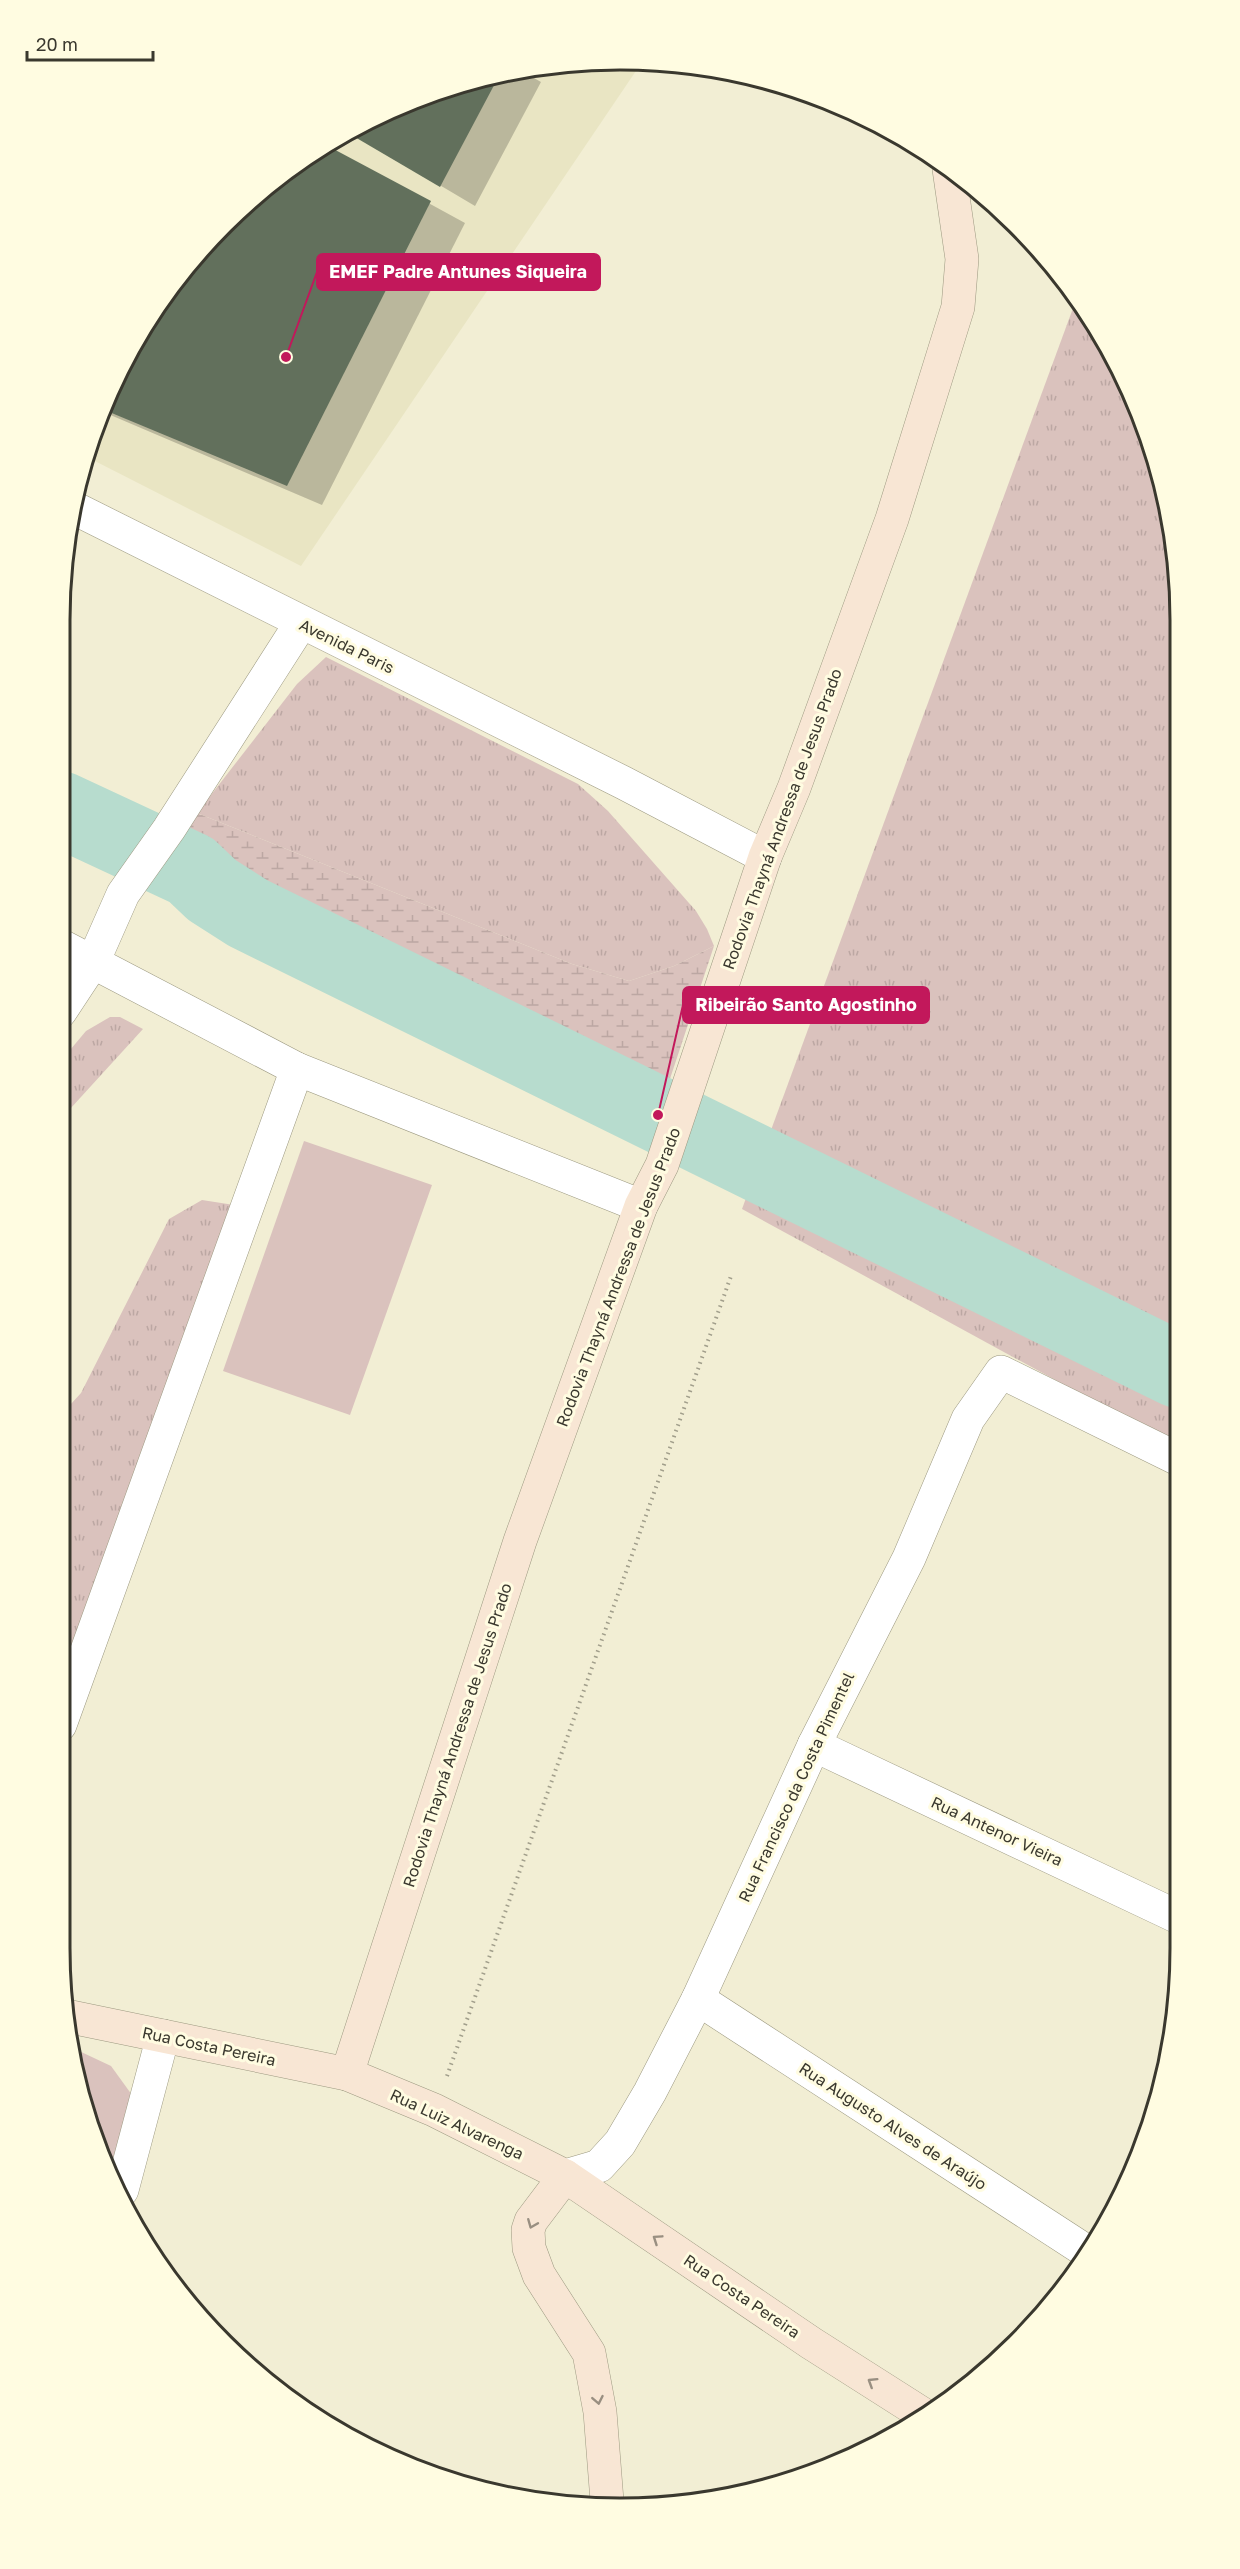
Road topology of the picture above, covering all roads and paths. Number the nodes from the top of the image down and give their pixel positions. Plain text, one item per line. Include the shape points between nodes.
1 (951, 181) edge
2 (81, 512) edge
3 (301, 623) junction
4 (765, 857) junction
5 (71, 951) edge
6 (93, 962) junction
7 (71, 995) edge
8 (297, 1069) junction
9 (641, 1206) junction
10 (731, 1276) dead end
11 (1169, 1455) edge
12 (71, 1695) edge
13 (814, 1745) junction
14 (1169, 1913) edge
15 (698, 1998) junction
16 (75, 2018) edge
17 (163, 2036) junction
18 (347, 2074) junction
19 (434, 2110) junction
20 (565, 2176) junction
21 (124, 2184) edge
22 (1081, 2248) edge
23 (917, 2411) edge
24 (607, 2498) edge

1 - 4 street, Rodovia Thayná Andressa de Jesus Prado via 962,259 958,308 892,519
2 - 3 street, Avenida Paris
3 - 4 street, Avenida Paris
3 - 6 street via 123,894
4 - 9 street, Rodovia Thayná Andressa de Jesus Prado via 662,1165
5 - 6 street
6 - 7 street
6 - 8 street
8 - 9 street
8 - 12 street
9 - 18 street, Rodovia Thayná Andressa de Jesus Prado via 520,1542
10 - 19 path
11 - 13 street, Rua Francisco da Costa Pimentel via 1001,1372 968,1419 909,1558
13 - 14 street, Rua Antenor Vieira
13 - 15 street, Rua Francisco da Costa Pimentel
15 - 20 street, Rua Francisco da Costa Pimentel via 620,2143 599,2166
15 - 22 street, Rua Augusto Alves de Araújo
16 - 17 street, Rua Costa Pereira
17 - 18 street, Rua Costa Pereira
17 - 21 street
18 - 19 street, Rua Luiz Alvarenga
19 - 20 street, Rua Luiz Alvarenga
23 -> 20 street, Rua Costa Pereira
20 -> 24 street via 531,2221 529,2248 539,2275 589,2353 600,2412

